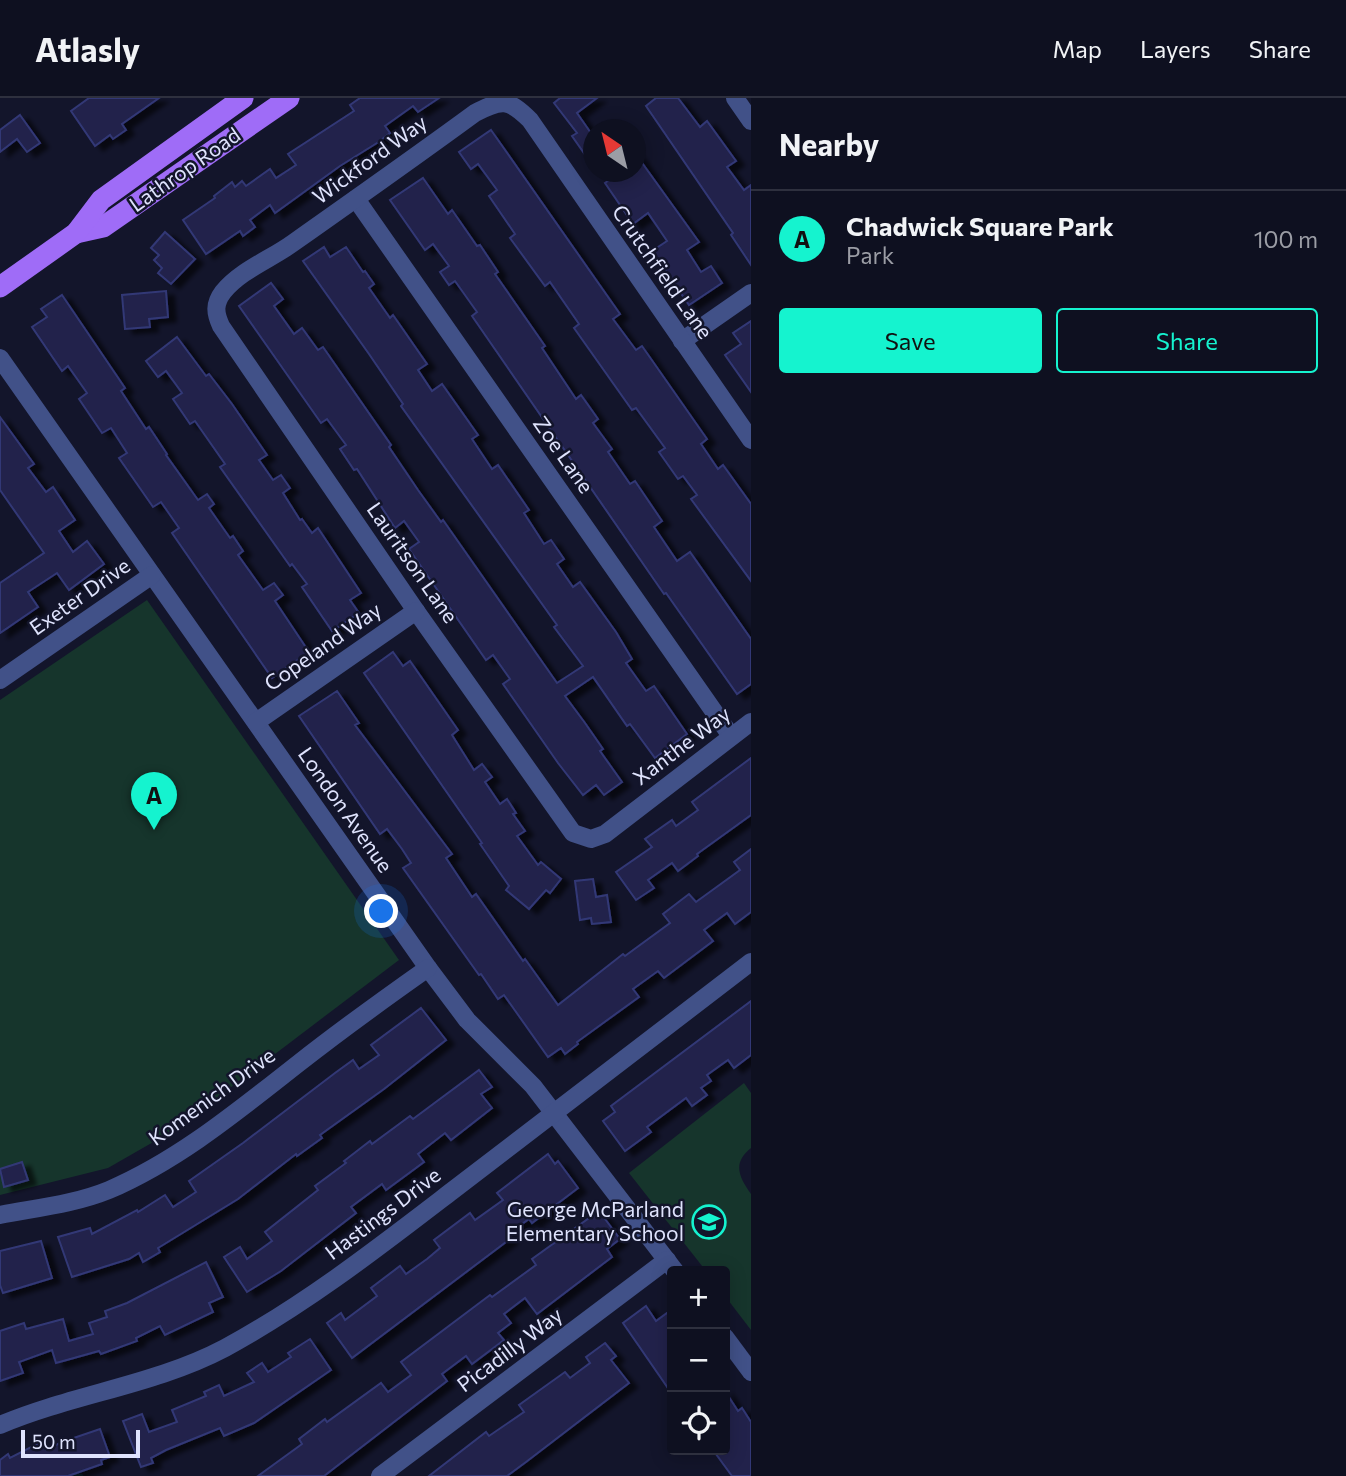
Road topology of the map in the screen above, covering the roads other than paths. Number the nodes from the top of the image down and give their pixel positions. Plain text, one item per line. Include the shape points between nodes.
1 (243, 98) edge
2 (289, 98) edge
3 (735, 98) edge
4 (505, 102) joint
5 (751, 121) edge
6 (356, 199) junction
7 (76, 233) junction
8 (265, 261) joint
9 (0, 287) edge
10 (751, 293) edge
11 (682, 341) junction
12 (0, 358) edge
13 (751, 440) edge
14 (152, 575) junction
15 (416, 611) junction
16 (0, 680) edge
17 (256, 722) junction
18 (751, 722) edge
19 (731, 736) junction
20 (640, 806) joint
21 (751, 962) edge
22 (428, 968) junction
23 (554, 1114) junction
24 (0, 1215) edge
25 (671, 1266) edge
26 (667, 1269) edge
27 (730, 1344) edge
28 (751, 1372) edge
29 (0, 1425) edge
30 (380, 1476) edge

1 - 7 main road, Lathrop Road via 101,200
2 - 7 main road, Lathrop Road via 103,227
3 - 5 street
4 - 6 street, Wickford Way via 475,113
4 - 11 street, Crutchfield Lane via 530,120
6 - 8 street, Wickford Way
6 - 19 street, Zoe Lane
7 - 9 main road, Lathrop Road
8 - 15 street, Lauritson Lane via 229,285 215,313
10 - 11 street
11 - 13 street, Crutchfield Lane
12 - 14 street, London Avenue
14 - 16 street, Exeter Drive
14 - 17 street, London Avenue
15 - 17 street, Copeland Way
15 - 20 street, Lauritson Lane via 573,833 591,839 606,834
17 - 22 street, London Avenue
18 - 19 street, Xanthe Way
19 - 20 street, Xanthe Way
21 - 23 street, Hastings Drive
22 - 23 street, London Avenue via 467,1020 533,1086
22 - 24 street, Komenich Drive via 215,1128 146,1172 107,1191
23 - 25 street, London Avenue
23 - 29 street, Hastings Drive via 288,1312 223,1349 186,1366 35,1410
26 - 30 street, Picadilly Way
27 - 28 street

